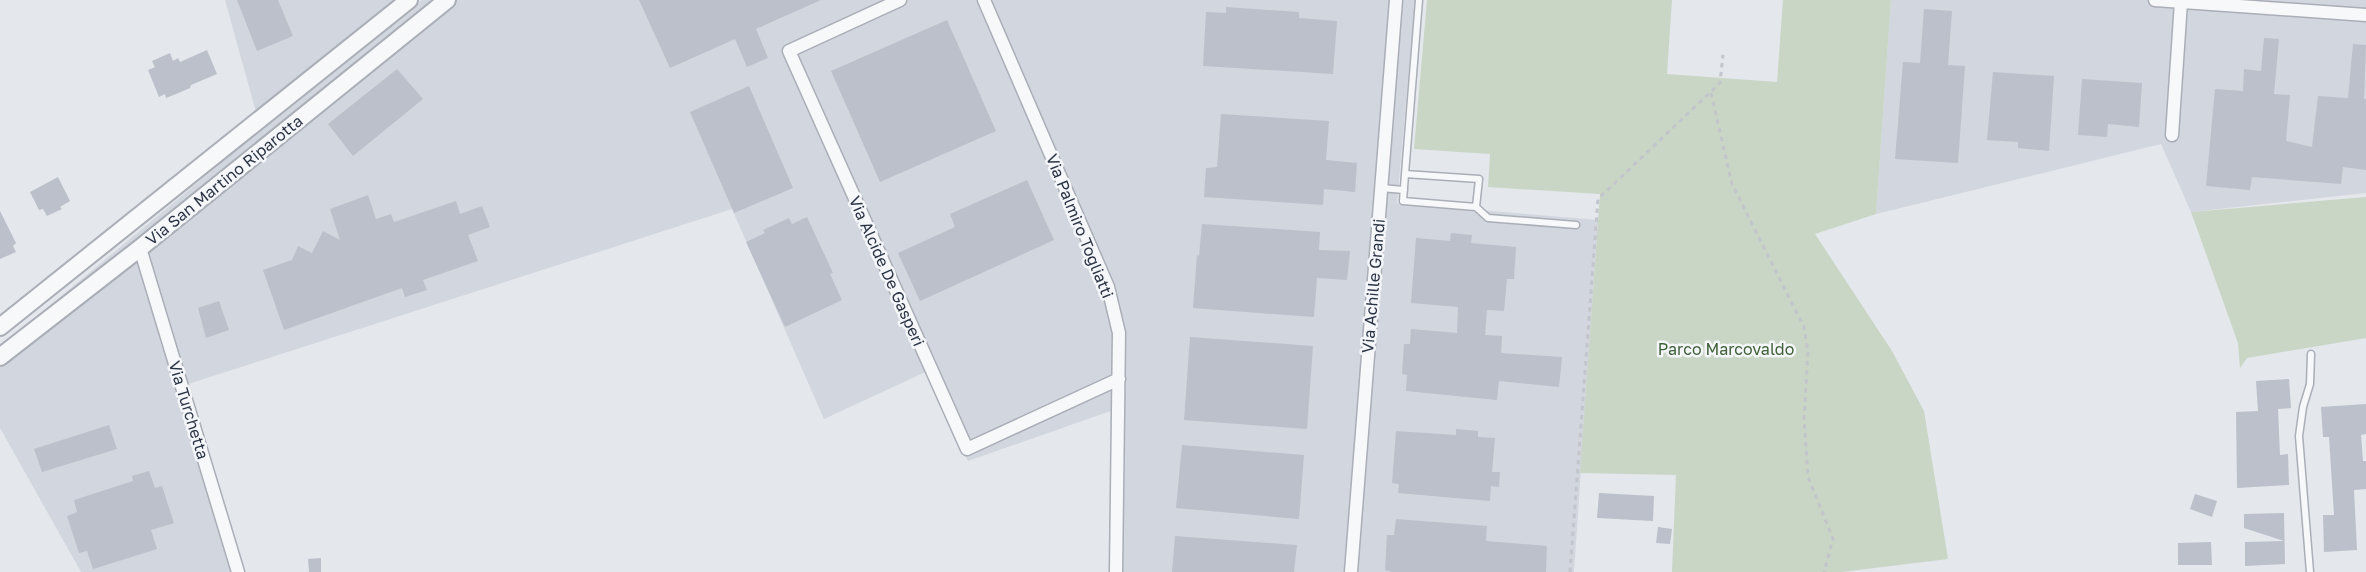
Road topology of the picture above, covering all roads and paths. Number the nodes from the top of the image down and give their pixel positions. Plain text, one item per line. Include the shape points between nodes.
1 (409, 0) edge
2 (447, 0) edge
3 (900, 0) edge
4 (984, 0) edge
5 (1396, 0) edge
6 (1419, 0) edge
7 (2154, 0) edge
8 (2181, 2) junction
9 (2366, 15) edge
10 (1723, 56) dead end
11 (1710, 93) junction
12 (2172, 135) dead end
13 (1405, 174) junction
14 (1381, 188) junction
15 (1404, 190) junction
16 (1476, 207) junction
17 (1576, 225) dead end
18 (140, 248) junction
19 (0, 327) edge
20 (2311, 354) dead end
21 (0, 357) edge
22 (1119, 379) junction
23 (238, 572) edge
24 (1116, 572) edge
25 (1351, 572) edge
26 (1570, 572) edge
27 (1824, 572) edge
28 (2310, 572) edge

1 - 19 street, Via San Martino Riparotta
2 - 18 street, Via San Martino Riparotta
3 - 22 street, Via Alcide De Gasperi via 789,51 967,449
4 - 22 street, Via Palmiro Togliatti via 1108,287 1119,333
5 - 14 street, Via Achille Grandi
6 - 13 lane
7 - 8 street
8 - 9 street
8 - 12 street
10 - 11 path via 1720,83
11 - 26 path via 1598,199
11 - 27 path via 1732,184 1804,327 1808,352 1804,419 1808,477 1833,539
13 - 15 lane
13 - 16 lane via 1479,179
14 - 15 lane
14 - 25 street, Via Achille Grandi
15 - 16 lane via 1403,201
16 - 17 lane via 1488,218
18 - 21 street, Via San Martino Riparotta
18 - 23 street, Via Turchetta
20 - 28 lane via 2310,384 2299,436
22 - 24 street, Via Palmiro Togliatti

